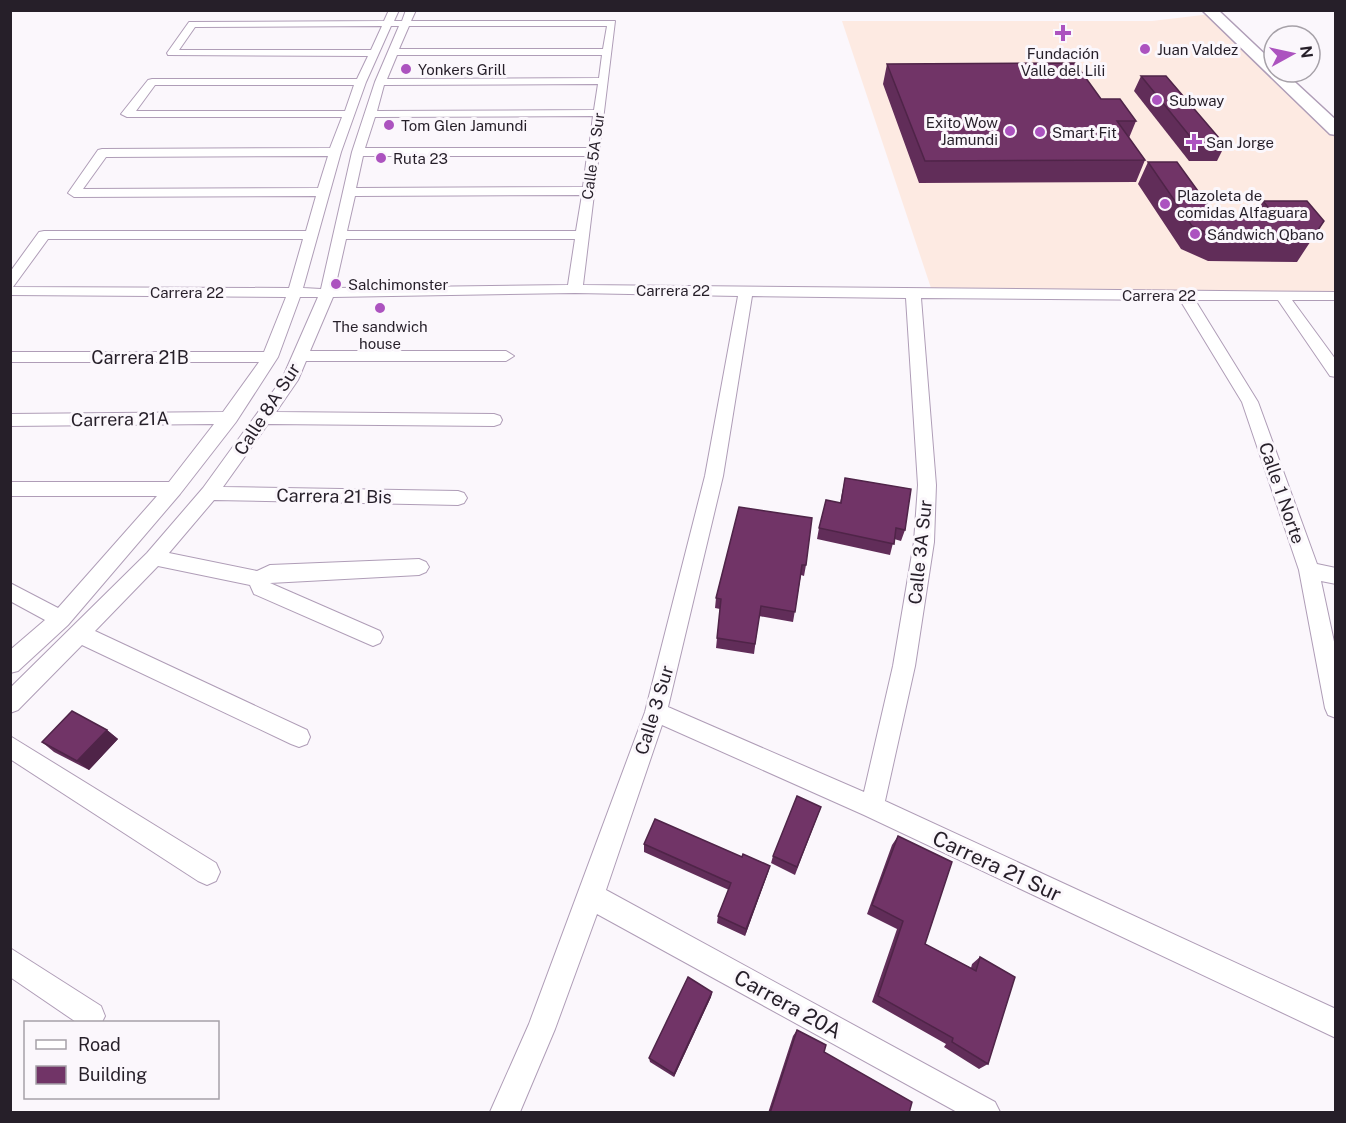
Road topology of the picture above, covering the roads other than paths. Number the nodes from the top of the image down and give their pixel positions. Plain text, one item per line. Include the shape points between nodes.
1 (394, 10) edge
2 (411, 10) edge
3 (1209, 10) edge
4 (1232, 10) edge
5 (389, 24) junction
6 (407, 24) junction
7 (1262, 47) edge
8 (375, 52) junction
9 (393, 52) junction
10 (608, 52) junction
11 (604, 81) junction
12 (361, 82) junction
13 (380, 82) junction
14 (1302, 84) edge
15 (599, 113) junction
16 (349, 114) junction
17 (370, 114) junction
18 (1335, 115) edge
19 (1335, 130) edge
20 (335, 152) junction
21 (358, 152) junction
22 (594, 152) junction
23 (589, 191) junction
24 (324, 192) junction
25 (348, 192) junction
26 (313, 235) junction
27 (340, 235) junction
28 (583, 235) junction
29 (10, 283) edge
30 (575, 289) junction
31 (10, 291) edge
32 (746, 291) junction
33 (295, 292) junction
34 (327, 293) junction
35 (913, 294) junction
36 (1185, 295) junction
37 (1282, 296) junction
38 (1335, 296) edge
39 (302, 356) junction
40 (506, 356) dead end
41 (10, 357) edge
42 (270, 357) junction
43 (1335, 372) edge
44 (230, 418) junction
45 (264, 418) junction
46 (10, 420) edge
47 (494, 420) dead end
48 (10, 489) edge
49 (174, 489) junction
50 (209, 493) junction
51 (459, 498) dead end
52 (154, 558) junction
53 (419, 567) dead end
54 (1310, 570) junction
55 (1335, 576) edge
56 (260, 579) junction
57 (10, 591) edge
58 (61, 619) junction
59 (80, 634) junction
60 (373, 637) dead end
61 (10, 664) edge
62 (10, 703) edge
63 (1335, 708) edge
64 (656, 712) junction
65 (299, 737) dead end
66 (10, 746) edge
67 (872, 807) junction
68 (207, 872) dead end
69 (591, 896) junction
70 (10, 961) edge
71 (91, 1016) dead end
72 (1335, 1024) edge
73 (505, 1113) edge
74 (984, 1113) edge

1 - 5 street, Calle 8A Sur
2 - 6 street, Calle 8A Sur
3 - 19 main road
4 - 7 main road via 1233,19
5 - 6 street
5 - 8 street, Calle 8A Sur
5 - 8 street via 192,24 172,53
6 - 9 street, Calle 8A Sur
6 - 10 street, Calle 5A Sur via 612,23
8 - 12 street, Calle 8A Sur
9 - 10 street
9 - 13 street, Calle 8A Sur
10 - 11 street, Calle 5A Sur
11 - 13 street
11 - 15 street, Calle 5A Sur
12 - 16 street, Calle 8A Sur
12 - 16 street via 152,82 127,114
13 - 17 street, Calle 8A Sur
14 - 18 main road
15 - 17 street
15 - 22 street, Calle 5A Sur
16 - 20 street, Calle 8A Sur
17 - 21 street, Calle 8A Sur
20 - 24 street, Calle 8A Sur
20 - 24 street via 102,153 74,193
21 - 22 street
21 - 25 street, Calle 8A Sur
22 - 23 street, Calle 5A Sur
23 - 25 street
23 - 28 street, Calle 5A Sur
24 - 26 street, Calle 8A Sur
25 - 27 street, Calle 8A Sur
26 - 29 street via 44,236
26 - 33 street, Calle 8A Sur
27 - 28 street
27 - 34 street, Calle 8A Sur
28 - 30 street, Calle 5A Sur
30 - 32 street, Carrera 22
30 - 34 street, Carrera 22
31 - 33 street, Carrera 22
32 - 35 street, Carrera 22
32 - 64 street, Calle 3 Sur via 714,476
33 - 34 street, Carrera 22
33 - 42 street, Calle 8A Sur
34 - 39 street, Calle 8A Sur
35 - 36 street, Carrera 22
35 - 67 street, Calle 3A Sur via 927,485 924,542 904,666
36 - 37 street, Carrera 22
36 - 54 street, Calle 1 Norte via 1250,402
37 - 38 street, Carrera 22
37 - 43 street
39 - 40 street
39 - 45 street, Calle 8A Sur
41 - 42 street, Carrera 21B
42 - 44 street, Calle 8A Sur
44 - 46 street, Carrera 21A
44 - 49 street, Calle 8A Sur
45 - 47 street
45 - 50 street, Calle 8A Sur
48 - 49 street
49 - 58 street, Calle 8A Sur
50 - 51 street, Carrera 21 Bis
50 - 52 street, Calle 8A Sur
52 - 56 street
52 - 59 street, Calle 8A Sur
53 - 56 street via 270,573
54 - 55 street
54 - 63 street, Calle 1 Norte
56 - 60 street via 261,588
57 - 58 street
58 - 61 street, Calle 8A Sur
59 - 62 street, Calle 8A Sur
59 - 65 street
64 - 67 street, Carrera 21 Sur
64 - 69 street, Calle 3 Sur
66 - 68 street
67 - 72 street, Carrera 21 Sur
69 - 73 street, Calle 3 Sur
69 - 74 street, Carrera 20A
70 - 71 street

